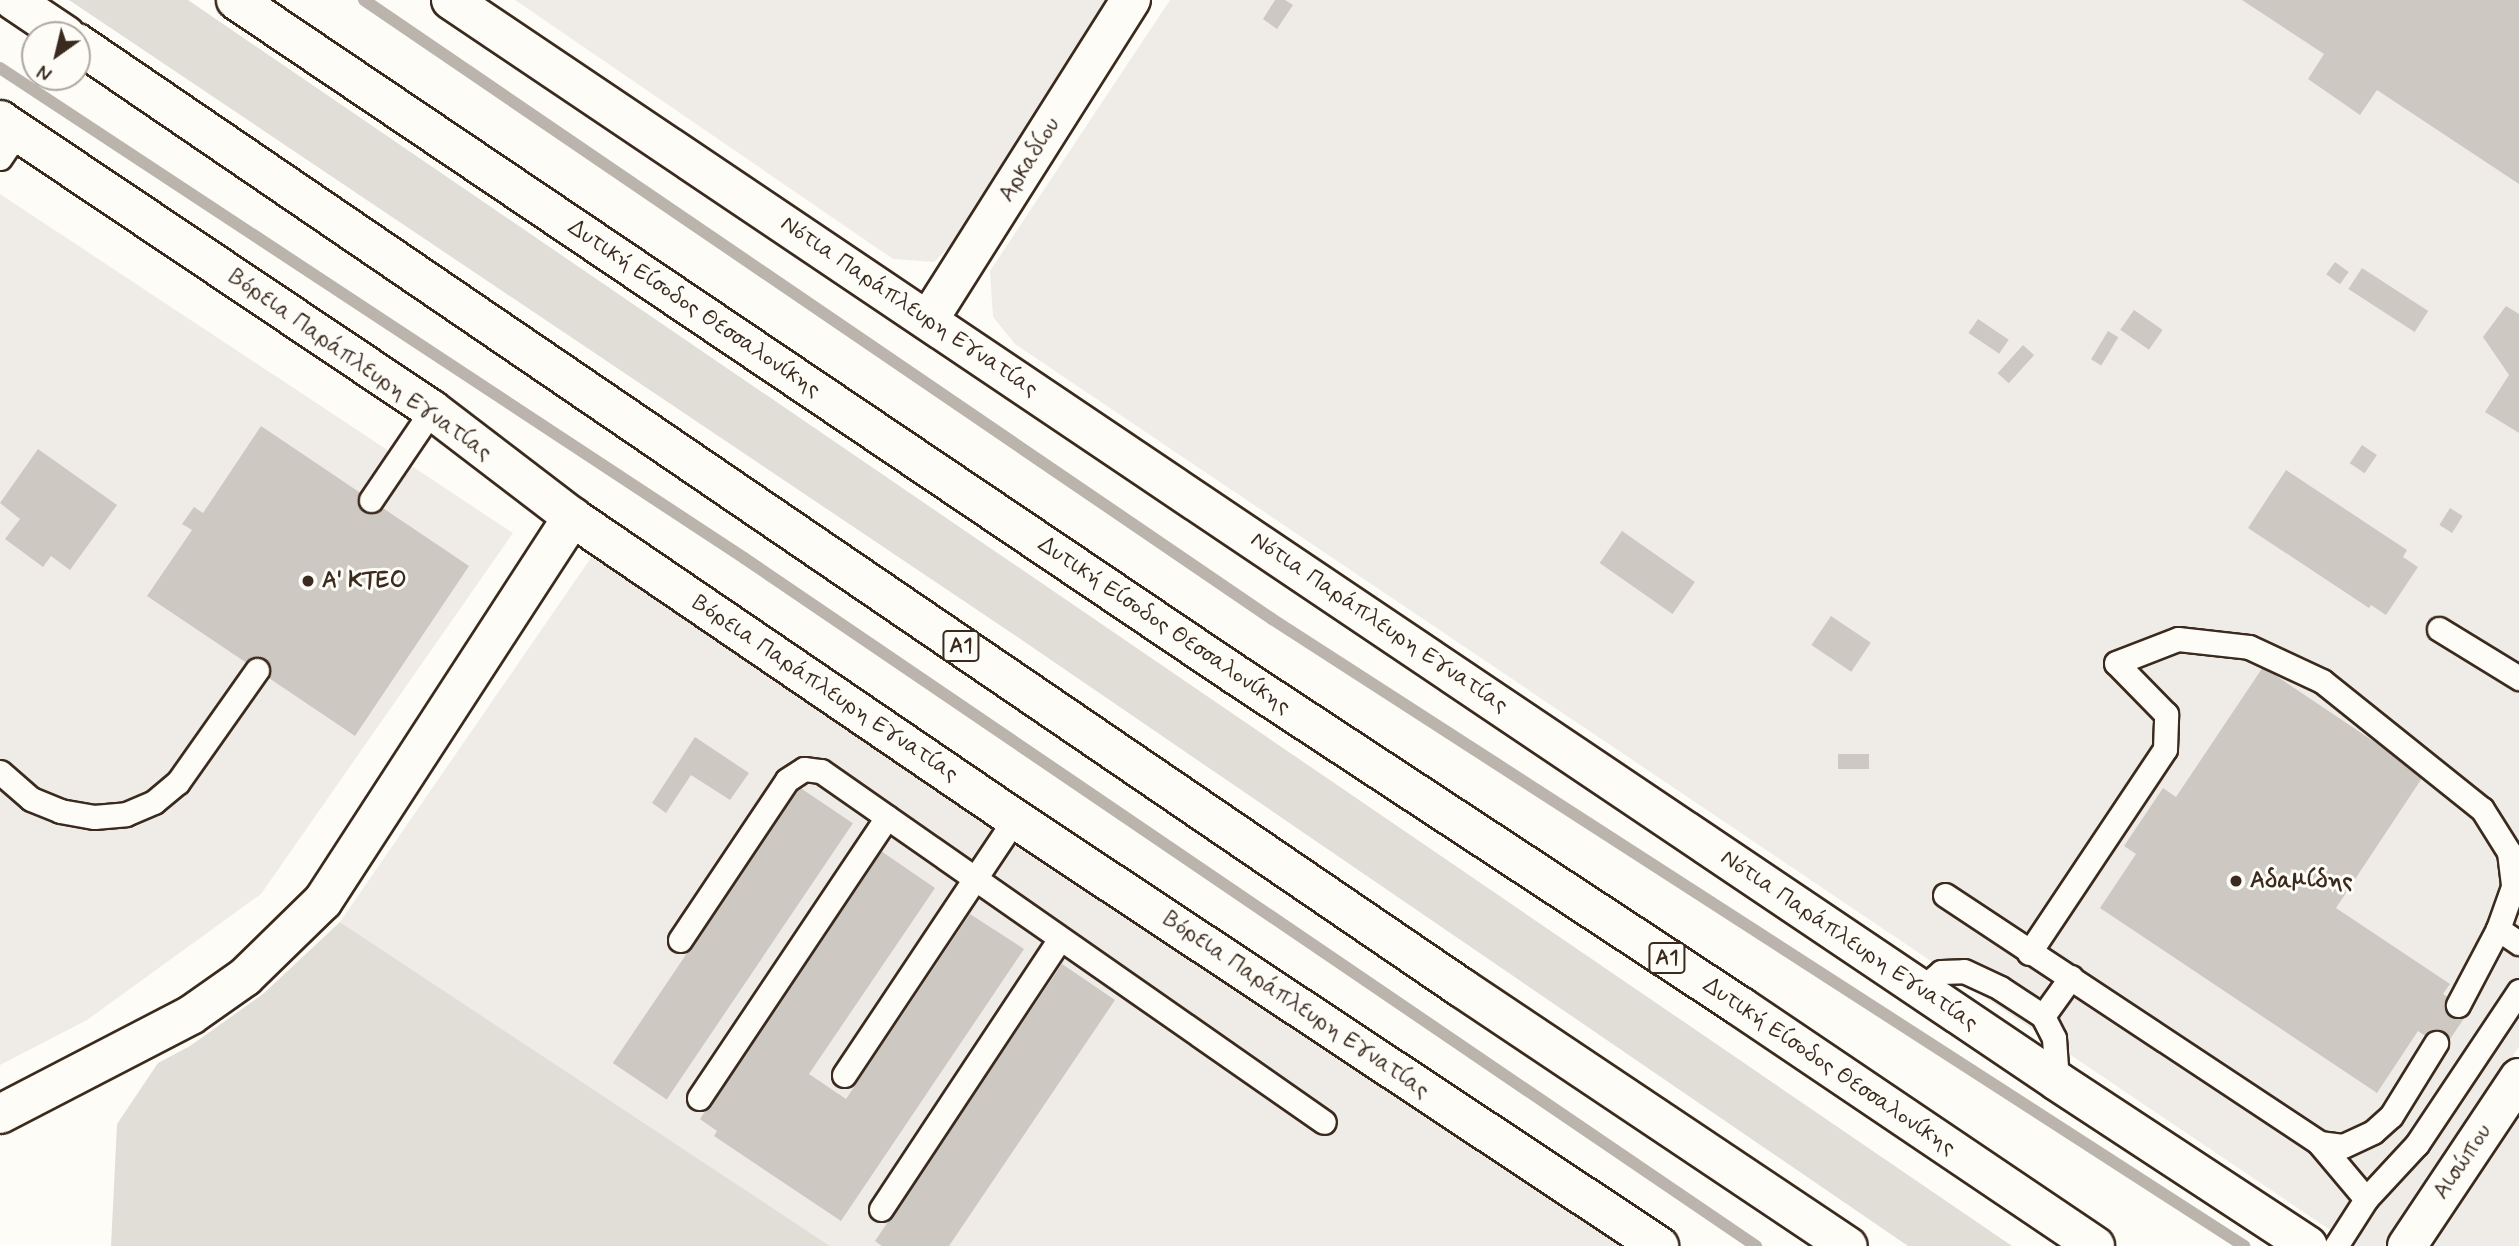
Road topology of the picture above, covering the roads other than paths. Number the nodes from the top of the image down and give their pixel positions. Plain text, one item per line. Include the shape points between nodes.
1 (236, 0) edge
2 (452, 0) edge
3 (1131, 0) edge
4 (14, 1) edge
5 (44, 21) edge
6 (91, 53) edge
7 (6, 136) edge
8 (929, 319) junction
9 (432, 410) junction
10 (371, 500) dead end
11 (572, 517) junction
12 (2439, 629) dead end
13 (257, 670) dead end
14 (2519, 678) edge
15 (0, 772) edge
16 (887, 817) junction
17 (1015, 819) junction
18 (975, 879) junction
19 (1945, 895) dead end
20 (2498, 929) junction
21 (1060, 939) junction
22 (680, 940) dead end
23 (2519, 943) edge
24 (2029, 953) junction
25 (2071, 977) junction
26 (1920, 989) junction
27 (2519, 991) edge
28 (2458, 1005) dead end
29 (2043, 1016) junction
30 (2436, 1043) dead end
31 (844, 1075) dead end
32 (2519, 1078) edge
33 (2057, 1081) junction
34 (699, 1098) dead end
35 (0, 1114) edge
36 (1324, 1122) dead end
37 (2319, 1143) junction
38 (2366, 1199) junction
39 (881, 1209) dead end
40 (1658, 1246) edge
41 (1848, 1246) edge
42 (2095, 1246) edge
43 (2308, 1246) edge
44 (2336, 1246) edge
45 (2407, 1246) edge

1 - 42 main road, Δυτική Είσοδος Θεσσαλονίκης / Α1 via 1225,668
2 - 8 main road, Νότια Παράπλευρη Εγνατίας
3 - 8 main road, Αρκαδίου
4 - 5 main road
6 - 41 main road, Α1
7 - 9 main road, Βόρεια Παράπλευρη Εγνατίας
8 - 26 main road, Νότια Παράπλευρη Εγνατίας
9 - 10 lane
9 - 11 main road, Βόρεια Παράπλευρη Εγνατίας
11 - 17 main road, Βόρεια Παράπλευρη Εγνατίας
11 - 35 main road via 323,901 245,977 191,1015
12 - 14 lane
13 - 15 lane via 178,782 154,802 126,814 94,817 60,811 31,799
16 - 18 lane
16 - 22 lane via 821,771 804,769 787,780
16 - 34 lane
17 - 18 lane
17 - 40 main road, Βόρεια Παράπλευρη Εγνατίας
18 - 21 lane
18 - 31 lane
19 - 24 lane
20 - 23 lane
20 - 24 lane via 2513,887 2509,852 2482,809 2322,681 2249,647 2178,639 2116,663 2166,714 2165,750
20 - 28 lane
21 - 36 lane
21 - 39 lane
24 - 25 lane
25 - 29 lane
25 - 37 lane
26 - 29 lane via 1941,972 1964,971
26 - 33 main road, Νότια Παράπλευρη Εγνατίας
27 - 38 lane via 2417,1144
29 - 33 lane via 2054,1038
30 - 37 lane via 2390,1116 2373,1132 2343,1146
32 - 45 main road, Αισώπου
33 - 43 main road, Νότια Παράπλευρη Εγνατίας
37 - 38 lane
38 - 44 lane

